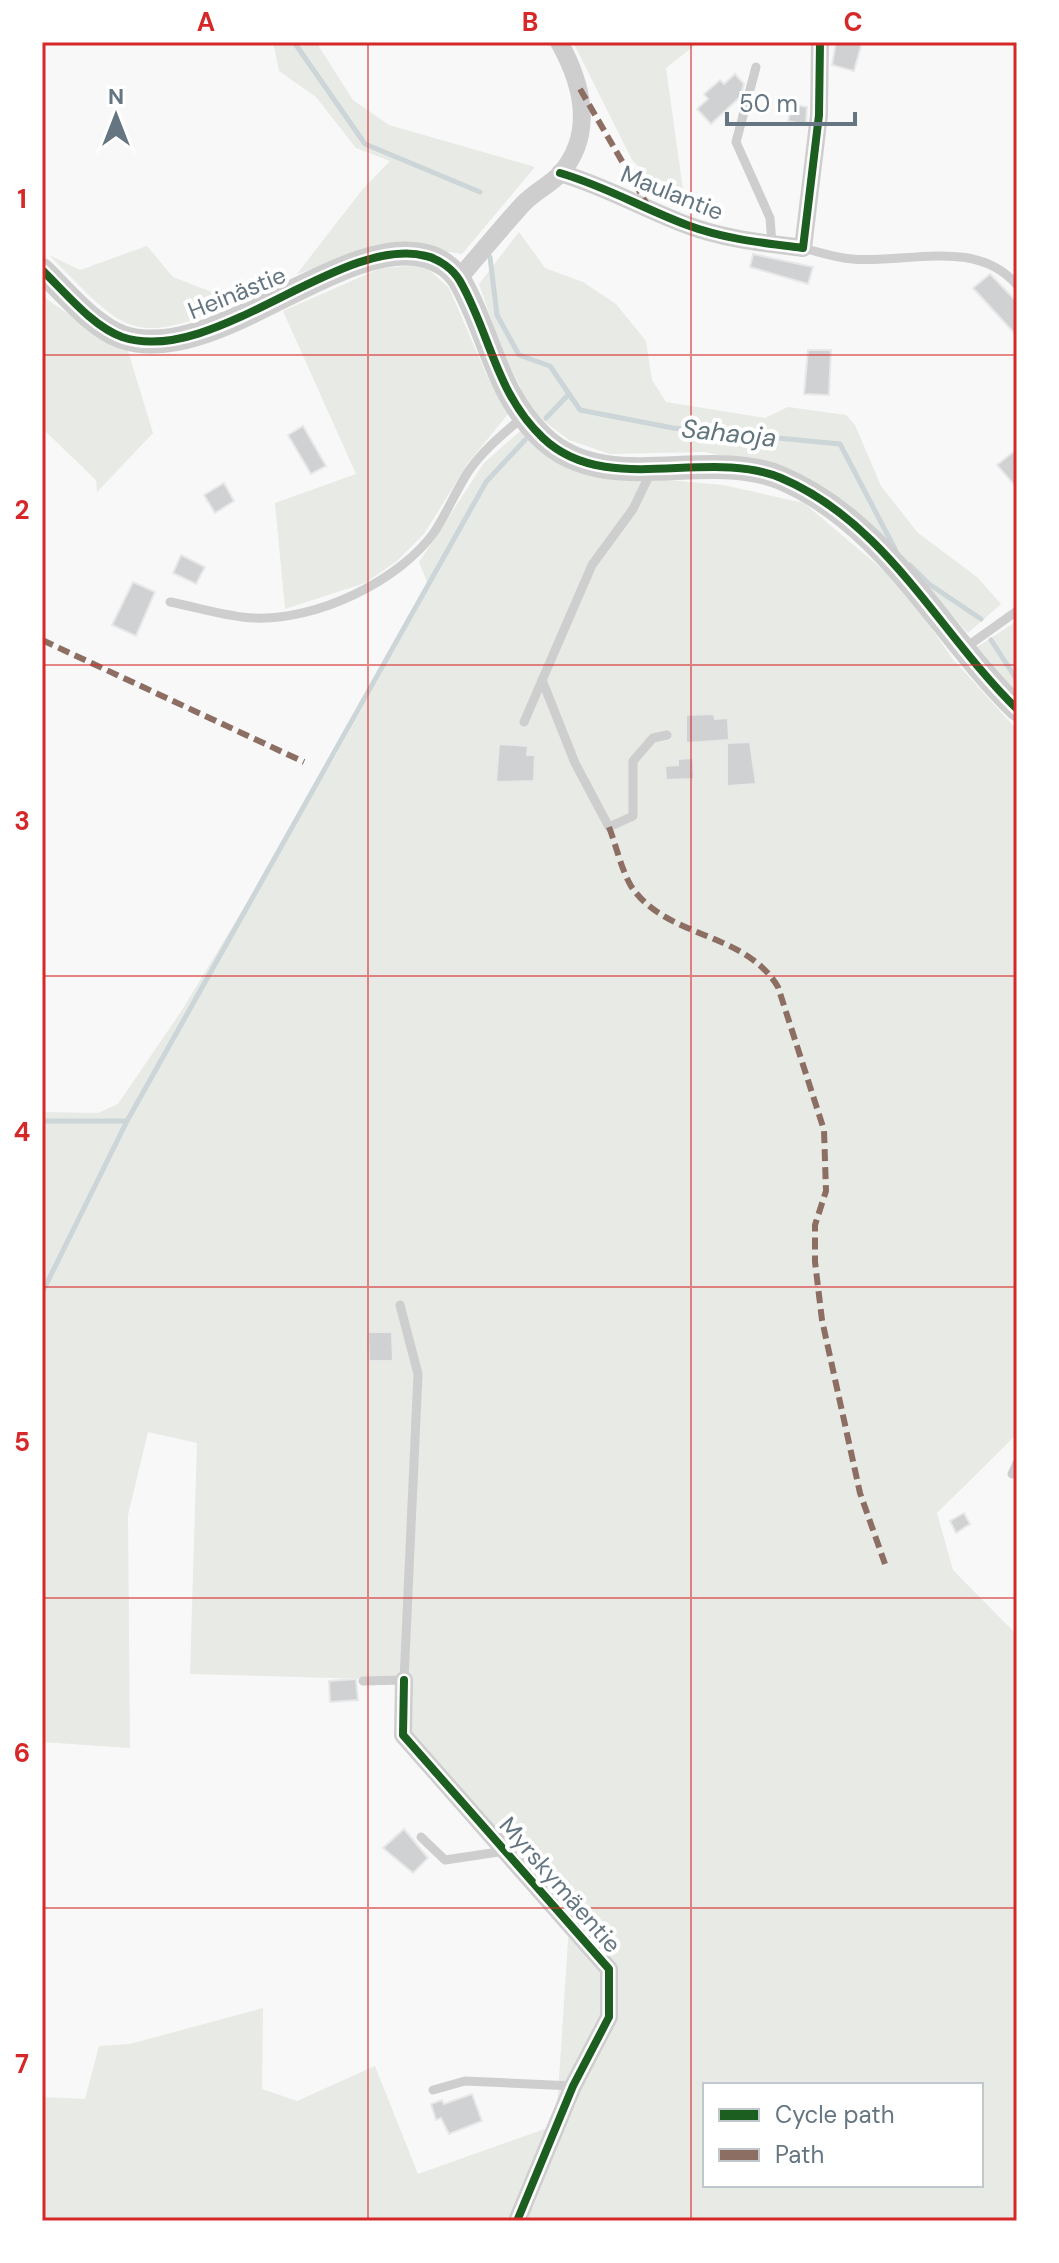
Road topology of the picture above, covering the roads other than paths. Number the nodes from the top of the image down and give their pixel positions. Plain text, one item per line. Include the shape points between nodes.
1 (559, 42) edge
2 (820, 42) edge
3 (756, 67) dead end
4 (560, 173) junction
5 (772, 244) junction
6 (803, 248) junction
7 (42, 270) edge
8 (459, 278) junction
9 (1017, 285) edge
10 (524, 416) junction
11 (653, 469) junction
12 (170, 602) dead end
13 (1017, 611) edge
14 (965, 648) junction
15 (542, 680) junction
16 (1017, 709) edge
17 (524, 722) dead end
18 (667, 735) dead end
19 (400, 1305) dead end
20 (1017, 1463) edge
21 (1012, 1474) dead end
22 (404, 1680) junction
23 (363, 1681) dead end
24 (421, 1837) dead end
25 (505, 1851) junction
26 (573, 2086) junction
27 (433, 2090) dead end
28 (517, 2221) edge

1 - 4 street via 580,89 583,117 577,148
2 - 6 street via 819,115
3 - 5 lane via 736,142 770,218
4 - 5 street, Maulantie via 597,183 685,225
4 - 8 street via 526,201
5 - 6 street, Maulantie
6 - 9 lane via 851,259 971,258 1003,269
7 - 8 street, Heinästie via 107,328 142,342 170,340 218,325 343,270 395,254 427,256
8 - 10 street via 494,365
10 - 11 street via 565,454 597,465
10 - 12 lane via 469,471 434,531 405,565 371,587 293,614 255,618
11 - 14 street via 742,469 779,477 814,496 854,526 910,581
11 - 15 lane via 633,509 592,565
13 - 14 lane
14 - 16 street
15 - 17 lane
15 - 18 lane via 575,763 609,827 633,816 633,761 653,738
19 - 22 lane, Myrskymäentie via 418,1374
20 - 21 lane
22 - 23 lane
22 - 25 street, Myrskymäentie via 403,1735
24 - 25 lane via 445,1860
25 - 26 street, Myrskymäentie via 609,1969 609,2017
26 - 27 lane via 465,2081
26 - 28 street, Myrskymäentie

